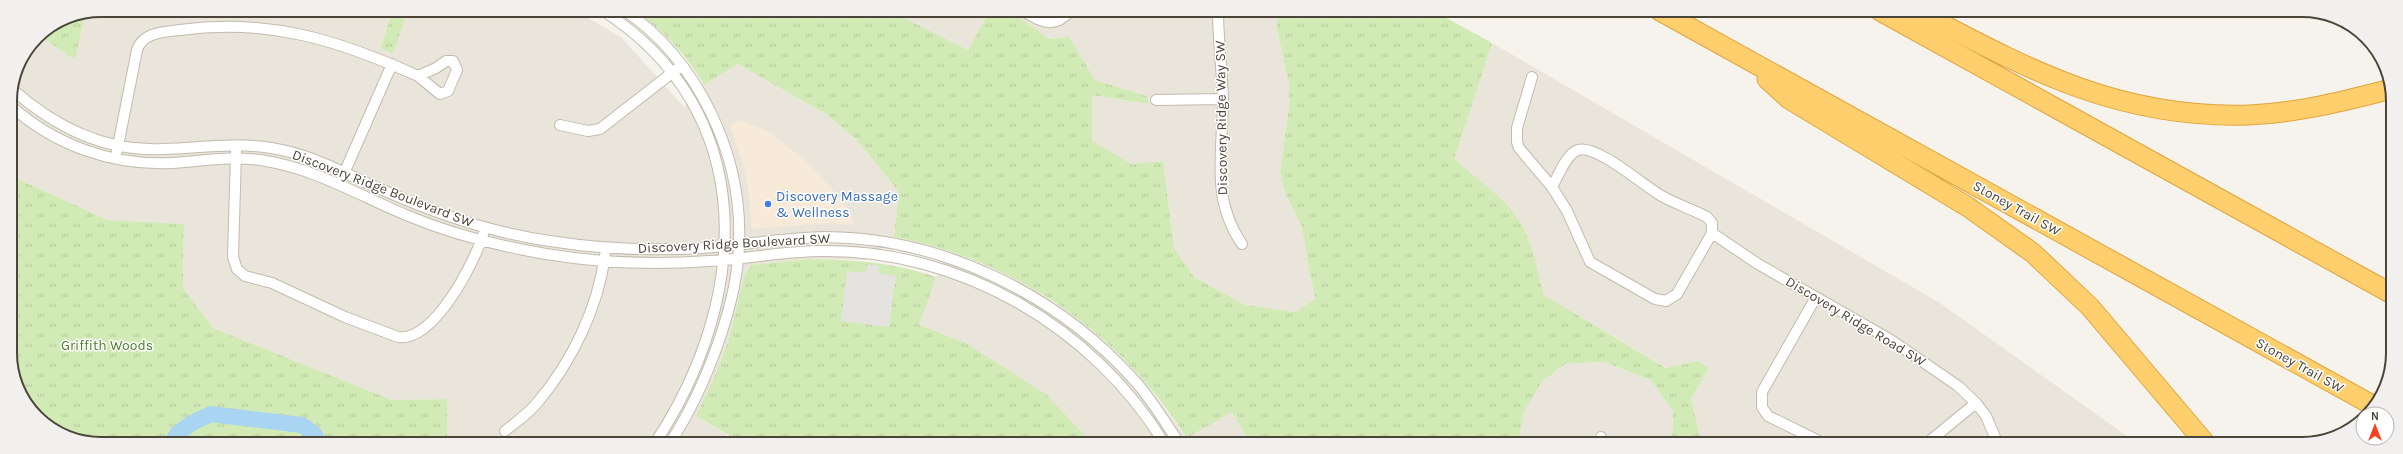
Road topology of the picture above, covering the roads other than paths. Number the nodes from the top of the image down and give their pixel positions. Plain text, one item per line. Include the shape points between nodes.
1 (612, 17) edge
2 (633, 17) edge
3 (1036, 17) edge
4 (1065, 17) edge
5 (1218, 17) edge
6 (1671, 17) edge
7 (1891, 17) edge
8 (1929, 17) edge
9 (1744, 58) junction
10 (392, 64) junction
11 (682, 65) junction
12 (672, 73) junction
13 (418, 76) dead end
14 (1532, 77) dead end
15 (2385, 90) edge
16 (17, 94) edge
17 (1222, 99) junction
18 (1156, 100) dead end
19 (17, 111) edge
20 (560, 125) dead end
21 (718, 127) junction
22 (707, 132) junction
23 (237, 144) junction
24 (119, 146) junction
25 (236, 158) junction
26 (116, 159) junction
27 (345, 172) junction
28 (339, 184) junction
29 (1552, 187) junction
30 (485, 227) junction
31 (1712, 233) junction
32 (481, 240) junction
33 (864, 240) junction
34 (739, 244) junction
35 (1242, 244) dead end
36 (725, 245) junction
37 (606, 248) junction
38 (863, 253) junction
39 (738, 258) junction
40 (724, 260) junction
41 (604, 261) junction
42 (2386, 291) edge
43 (1816, 297) junction
44 (1047, 305) junction
45 (1040, 316) junction
46 (694, 372) junction
47 (705, 377) junction
48 (1134, 380) junction
49 (1124, 389) junction
50 (1976, 403) junction
51 (2369, 403) edge
52 (505, 431) dead end
53 (659, 437) edge
54 (673, 437) edge
55 (1159, 437) edge
56 (1174, 437) edge
57 (1811, 437) edge
58 (1935, 437) edge
59 (1995, 437) edge
60 (2200, 437) edge

1 - 12 street via 638,36
2 - 11 street via 657,37
3 - 4 street via 1053,23
5 - 17 street, Discovery Ridge Way SW
6 - 9 highway, Stoney Trail SW
7 - 42 highway
8 - 15 highway via 2045,76 2107,98 2152,108 2250,115 2306,108
9 - 51 highway, Stoney Trail SW
9 - 60 highway via 1789,99 1968,207 2033,253 2090,307
10 - 13 street
10 - 24 street via 328,40 278,30 210,27 149,36 140,42 137,50
10 - 27 street
11 - 12 street
11 - 21 street
12 - 20 street via 600,129 588,131
12 - 22 street via 689,97
14 - 29 street via 1517,128 1517,142 1522,152
16 - 24 street, Discovery Ridge Boulevard SW via 61,125 90,138
17 - 18 street
17 - 35 street, Discovery Ridge Way SW via 1222,193 1227,217
19 - 26 street, Discovery Ridge Boulevard SW via 56,138 86,151
21 - 22 street
21 - 34 street via 734,183
22 - 36 street via 722,184 726,220
23 - 24 street, Discovery Ridge Boulevard SW via 152,150
23 - 25 street
23 - 27 street, Discovery Ridge Boulevard SW via 276,148
24 - 26 street
25 - 26 street, Discovery Ridge Boulevard SW via 158,163
25 - 28 street, Discovery Ridge Boulevard SW via 289,166
25 - 32 street via 233,257 237,269 245,276 272,283 344,317 398,337 414,335 436,315 460,285
27 - 28 street
27 - 30 street, Discovery Ridge Boulevard SW via 417,204
28 - 32 street, Discovery Ridge Boulevard SW via 411,217
29 - 31 street via 1572,154 1579,150 1591,151 1659,194 1707,217 1712,223
29 - 31 street via 1567,211 1590,262 1659,301 1670,300 1677,294
30 - 32 street
30 - 37 street, Discovery Ridge Boulevard SW via 547,241
31 - 43 street, Discovery Ridge Road SW via 1758,264
32 - 41 street, Discovery Ridge Boulevard SW via 549,254
33 - 34 street, Discovery Ridge Boulevard SW via 781,238
33 - 38 street
33 - 44 street, Discovery Ridge Boulevard SW via 916,249 956,261 1004,280
34 - 36 street, Discovery Ridge Boulevard SW
34 - 39 street
36 - 37 street, Discovery Ridge Boulevard SW via 663,249
36 - 40 street
37 - 41 street
38 - 39 street, Discovery Ridge Boulevard SW via 783,252
38 - 45 street, Discovery Ridge Boulevard SW via 934,267 983,285
39 - 40 street, Discovery Ridge Boulevard SW
39 - 47 street via 724,327
40 - 41 street, Discovery Ridge Boulevard SW via 668,263
40 - 46 street via 712,321
41 - 52 street via 599,287 585,326 567,359 537,402
43 - 50 street, Discovery Ridge Road SW via 1912,353 1958,386
43 - 57 street via 1762,392 1761,401 1768,416
44 - 45 street
44 - 48 street, Discovery Ridge Boulevard SW via 1099,345
45 - 49 street, Discovery Ridge Boulevard SW via 1097,360
46 - 47 street
46 - 53 street
47 - 54 street
48 - 49 street
48 - 56 street, Discovery Ridge Boulevard SW
49 - 55 street, Discovery Ridge Boulevard SW
50 - 58 street
50 - 59 street, Discovery Ridge Road SW via 1986,416

